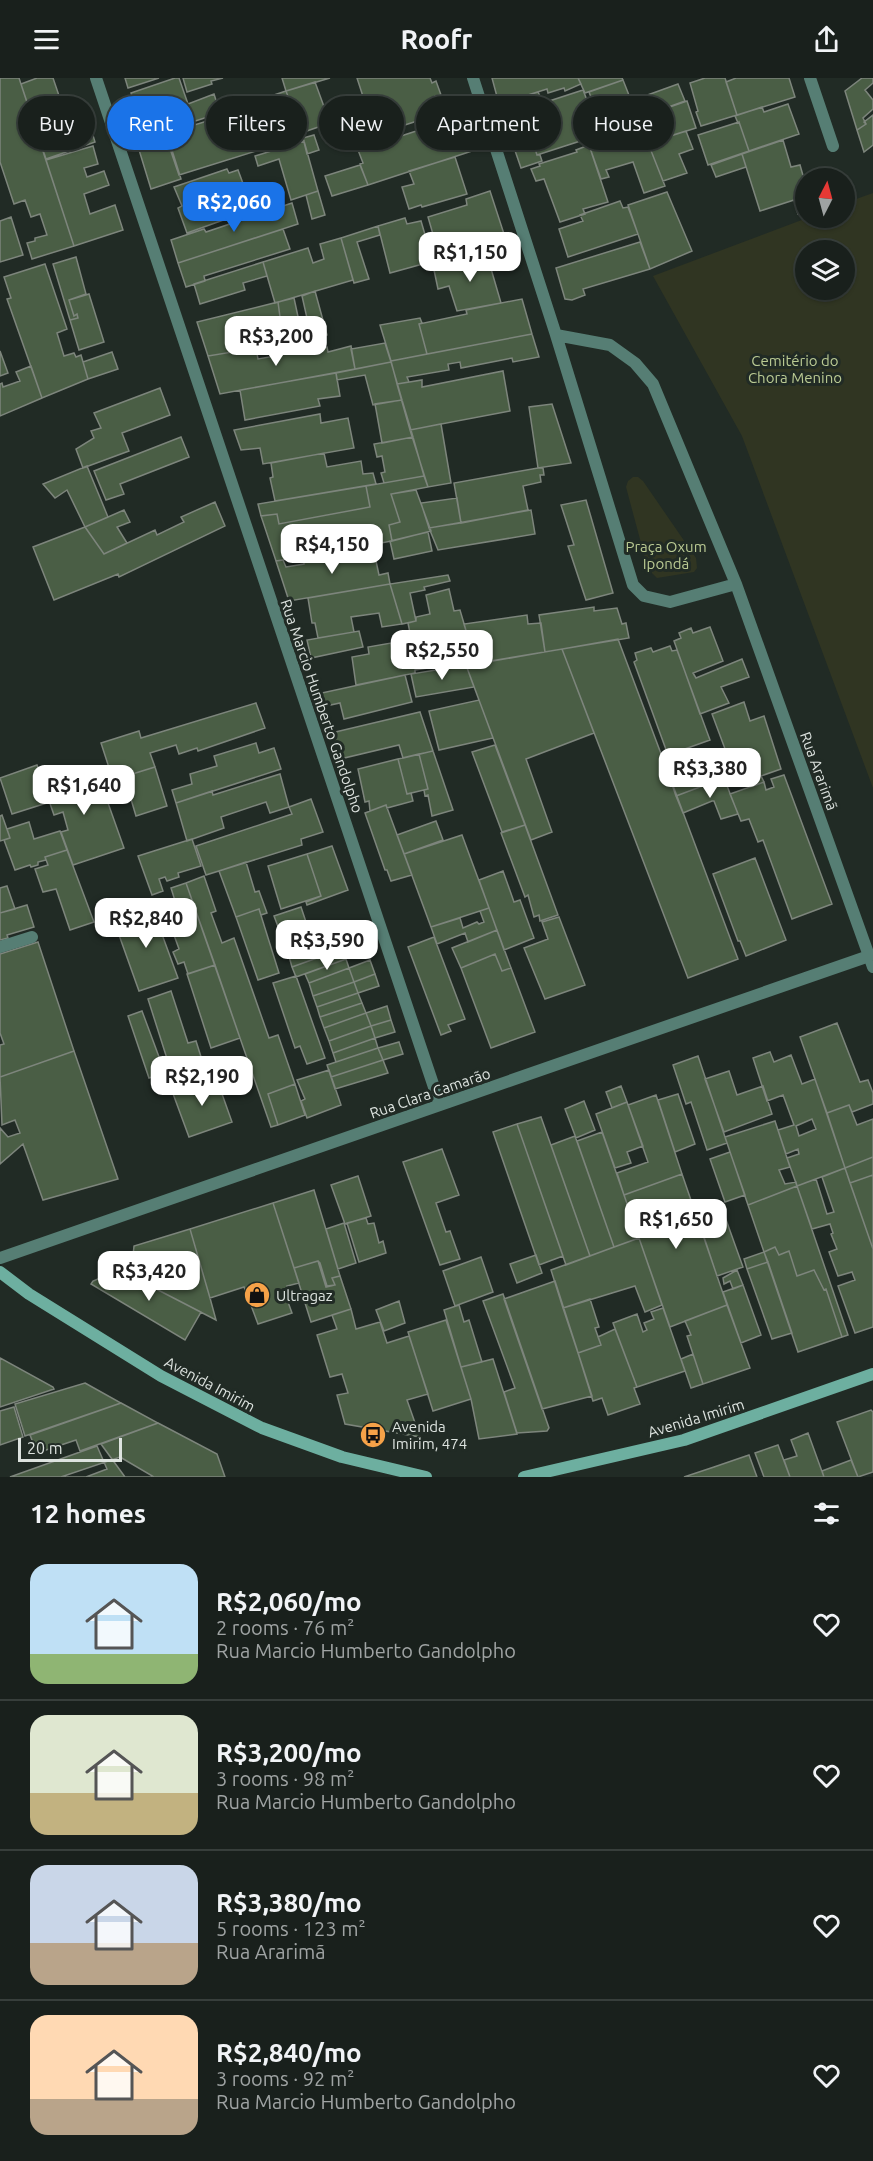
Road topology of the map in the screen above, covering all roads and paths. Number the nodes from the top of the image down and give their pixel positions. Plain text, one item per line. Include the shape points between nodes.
1 (96, 78) edge
2 (473, 78) edge
3 (810, 78) edge
4 (833, 146) dead end
5 (556, 335) junction
6 (736, 584) junction
7 (32, 937) dead end
8 (0, 947) edge
9 (871, 961) edge
10 (440, 1105) junction
11 (0, 1258) edge
12 (0, 1272) edge
13 (873, 1374) edge
14 (426, 1477) edge
15 (524, 1477) edge

1 - 10 street, Rua Marcio Humberto Gandolpho
2 - 5 street
3 - 4 street
5 - 6 street, Rua Ararimã via 610,345 635,363 653,384
5 - 6 street via 633,585 644,596 670,602
6 - 9 street, Rua Ararimã
7 - 8 street
9 - 10 street, Rua Clara Camarão
10 - 11 street, Rua Clara Camarão
12 - 14 main road, Avenida Imirim via 161,1376 262,1428 342,1456
13 - 15 main road, Avenida Imirim via 684,1440

